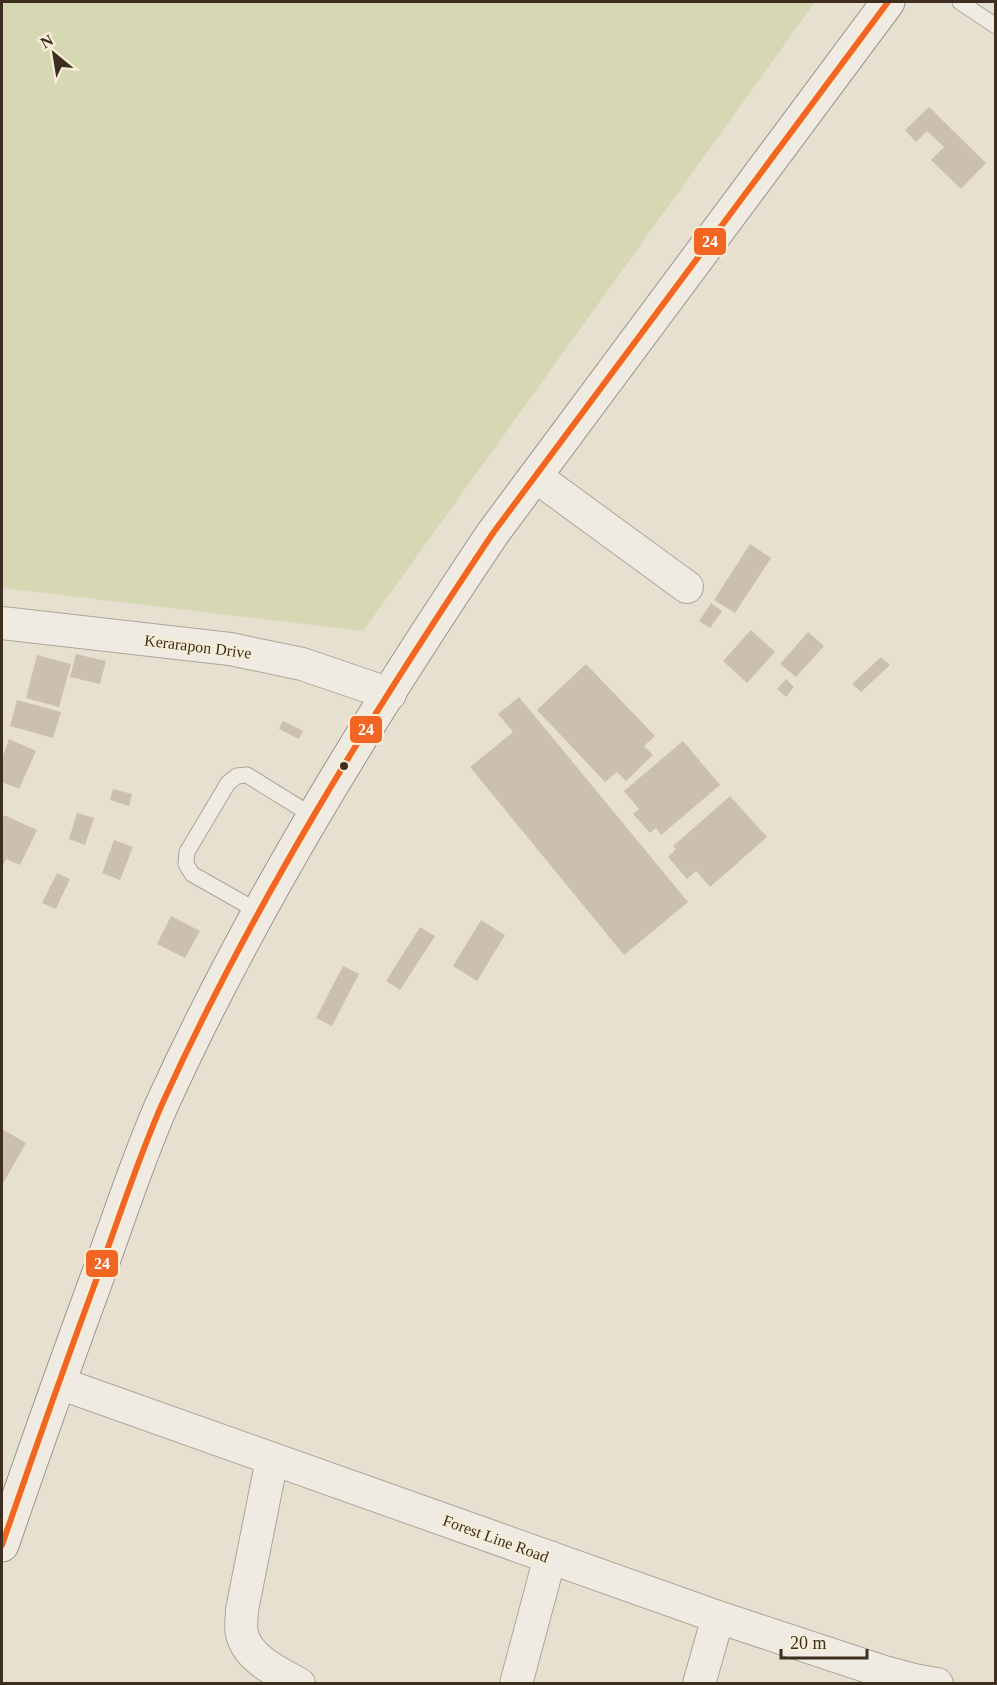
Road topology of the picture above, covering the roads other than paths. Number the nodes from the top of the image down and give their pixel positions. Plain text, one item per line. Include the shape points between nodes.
1 (888, 2) edge
2 (960, 2) edge
3 (996, 26) edge
4 (535, 476) junction
5 (687, 587) dead end
6 (2, 623) edge
7 (390, 694) junction
8 (313, 816) junction
9 (259, 912) junction
10 (58, 1383) junction
11 (272, 1459) junction
12 (4, 1530) edge
13 (550, 1557) junction
14 (718, 1617) junction
15 (299, 1683) edge
16 (516, 1683) edge
17 (699, 1683) edge
18 (937, 1683) edge

1 - 4 main road
2 - 3 lane
4 - 5 street
4 - 7 main road via 438,615
6 - 7 street, Kerarapon Drive via 267,655
7 - 8 main road
8 - 9 main road
8 - 9 lane via 247,775 237,776 228,783 187,852 186,864 192,874
9 - 10 main road via 193,1039 145,1145
10 - 11 street, Forest Line Road
10 - 12 main road
11 - 13 street, Forest Line Road
11 - 15 street via 242,1610 242,1634 251,1652
13 - 14 street, Forest Line Road
13 - 16 street
14 - 17 street
14 - 18 street, Forest Line Road via 884,1672

